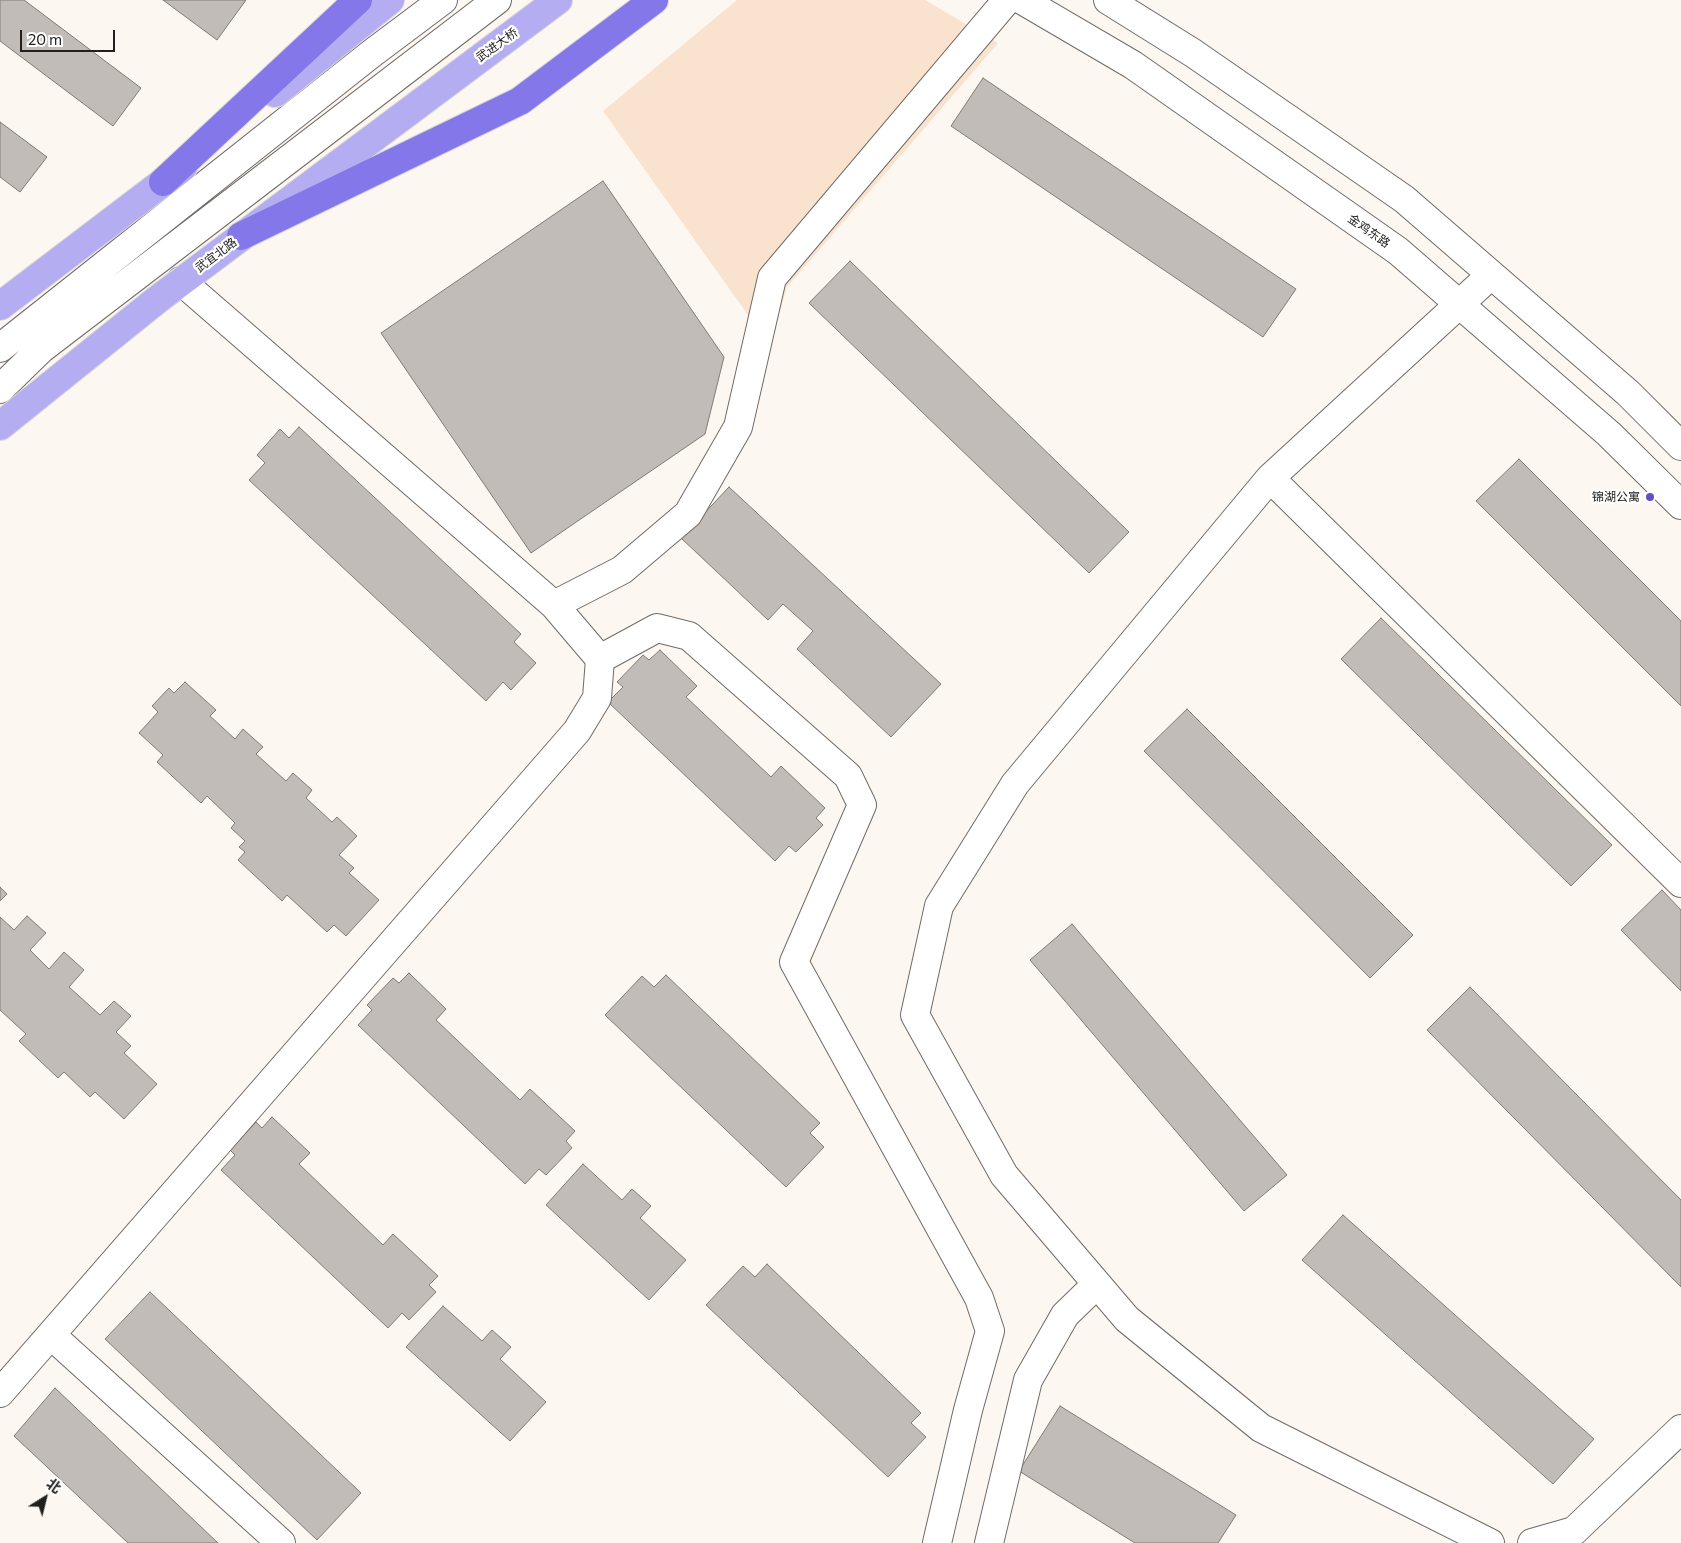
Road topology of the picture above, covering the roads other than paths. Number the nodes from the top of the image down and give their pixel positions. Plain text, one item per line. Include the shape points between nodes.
1 (358, 0) edge
2 (390, 0) edge
3 (443, 0) edge
4 (497, 0) edge
5 (558, 0) edge
6 (654, 0) edge
7 (1007, 0) edge
8 (1022, 0) edge
9 (1108, 0) edge
10 (436, 90) joint
11 (163, 182) junction
12 (241, 236) junction
13 (1491, 275) junction
14 (181, 281) junction
15 (1459, 304) junction
16 (0, 306) edge
17 (0, 348) edge
18 (0, 389) edge
19 (0, 426) edge
20 (1681, 446) edge
21 (1270, 478) junction
22 (1681, 506) edge
23 (554, 605) junction
24 (600, 659) junction
25 (1681, 883) edge
26 (1097, 1284) junction
27 (51, 1335) junction
28 (0, 1393) edge
29 (1681, 1428) edge
30 (281, 1543) edge
31 (937, 1543) edge
32 (989, 1543) edge
33 (1490, 1543) edge
34 (1532, 1543) edge

1 - 11 highway
2 - 11 main road
3 - 17 street
4 - 18 street via 40,349
5 - 10 main road, 武进大桥
6 - 12 highway via 520,102
7 - 23 street via 772,278 738,427 688,514 622,570
8 - 15 street, 金鸡东路 via 1133,65 1398,251
9 - 13 street via 1193,53 1404,200
10 - 12 main road, 武宜北路
11 - 16 main road
12 - 14 main road, 武宜北路
13 - 15 street
13 - 20 street via 1628,393
14 - 19 main road, 武宜北路
14 - 23 street
15 - 21 street
15 - 22 street, 金鸡东路 via 1609,434
21 - 25 street
21 - 26 street via 1015,784 939,906 915,1015 1004,1174
23 - 24 street
24 - 27 street via 597,698 577,730
24 - 31 street via 657,628 689,636 848,776 862,804 794,962 979,1298 990,1331
26 - 32 street via 1065,1315 1028,1380
26 - 33 street via 1127,1319 1261,1428
27 - 28 street
27 - 30 street
29 - 34 street via 1574,1531

